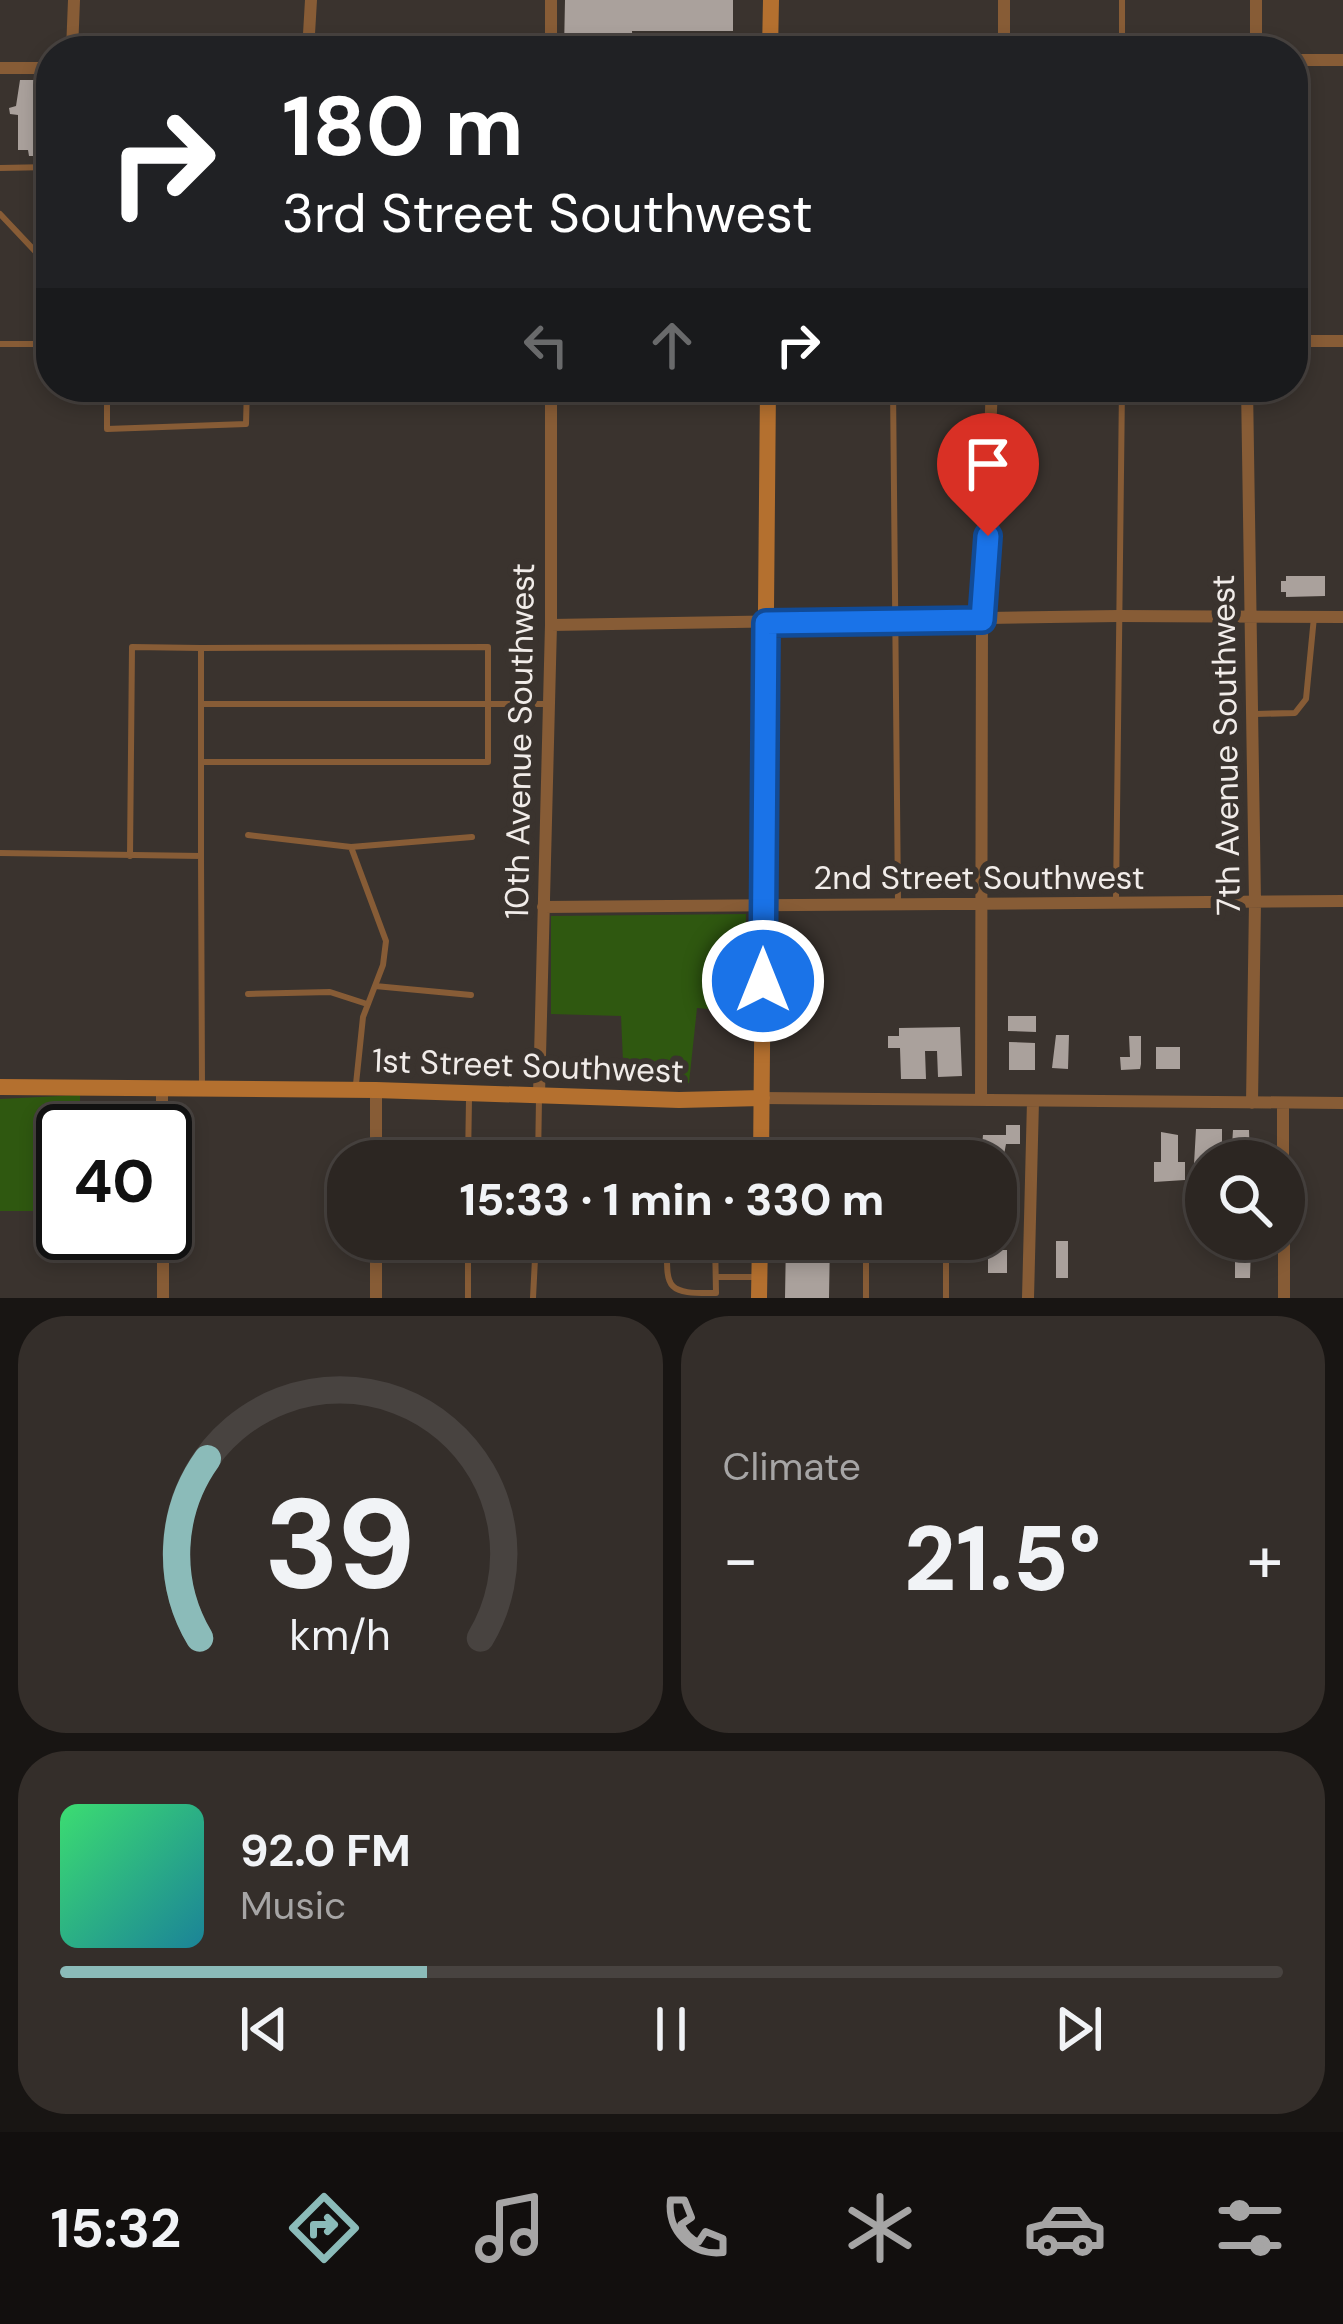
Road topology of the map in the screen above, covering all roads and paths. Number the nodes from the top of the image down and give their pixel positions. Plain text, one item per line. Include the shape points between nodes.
1 (74, 0) edge
2 (311, 0) edge
3 (551, 0) edge
4 (771, 0) edge
5 (1004, 0) edge
6 (1122, 0) edge
7 (1256, 0) edge
8 (73, 36) edge
9 (309, 36) edge
10 (551, 36) edge
11 (770, 36) edge
12 (1004, 36) edge
13 (1122, 36) edge
14 (1256, 36) edge
15 (1308, 60) edge
16 (1343, 60) edge
17 (0, 68) edge
18 (36, 68) edge
19 (0, 167) edge
20 (36, 167) edge
21 (0, 214) edge
22 (36, 252) edge
23 (1308, 341) edge
24 (1343, 341) edge
25 (0, 344) edge
26 (36, 344) edge
27 (107, 402) edge
28 (247, 402) edge
29 (551, 402) edge
30 (768, 402) edge
31 (893, 402) edge
32 (991, 402) edge
33 (1122, 402) edge
34 (1247, 402) edge
35 (1250, 615) junction
36 (1118, 616) junction
37 (1314, 617) junction
38 (1343, 617) edge
39 (982, 620) junction
40 (896, 622) junction
41 (766, 623) junction
42 (551, 625) junction
43 (201, 648) junction
44 (201, 704) junction
45 (488, 704) junction
46 (548, 704) junction
47 (1252, 714) junction
48 (201, 762) junction
49 (248, 836) dead end
50 (472, 837) dead end
51 (351, 847) junction
52 (0, 853) edge
53 (130, 856) junction
54 (201, 856) junction
55 (1343, 901) edge
56 (1255, 902) junction
57 (898, 903) junction
58 (764, 904) junction
59 (981, 904) junction
60 (1116, 904) junction
61 (543, 907) junction
62 (375, 986) junction
63 (248, 994) dead end
64 (471, 994) dead end
65 (367, 1004) junction
66 (0, 1087) edge
67 (162, 1087) junction
68 (202, 1088) junction
69 (356, 1090) junction
70 (376, 1090) junction
71 (469, 1093) junction
72 (539, 1096) junction
73 (762, 1098) junction
74 (981, 1100) junction
75 (1033, 1101) junction
76 (1252, 1102) junction
77 (1283, 1102) junction
78 (1343, 1102) edge
79 (162, 1104) edge
80 (376, 1140) edge
81 (469, 1140) edge
82 (538, 1140) edge
83 (761, 1140) edge
84 (1283, 1140) edge
85 (163, 1260) edge
86 (376, 1260) edge
87 (468, 1260) edge
88 (535, 1260) edge
89 (667, 1260) edge
90 (716, 1260) edge
91 (759, 1260) edge
92 (866, 1260) edge
93 (946, 1260) edge
94 (1283, 1260) edge
95 (759, 1276) junction
96 (716, 1277) junction
97 (163, 1298) edge
98 (376, 1298) edge
99 (468, 1298) edge
100 (533, 1298) edge
101 (759, 1298) edge
102 (866, 1298) edge
103 (946, 1298) edge
104 (1028, 1298) edge
105 (1284, 1298) edge

1 - 8 street
2 - 9 street
3 - 10 street
4 - 11 street
5 - 12 street
6 - 13 lane
7 - 14 street
15 - 16 street
17 - 18 street
19 - 20 lane
21 - 22 lane
23 - 24 street
25 - 26 lane
27 - 28 lane via 107,429 246,424
29 - 42 street, 10th Avenue Southwest
30 - 41 street
31 - 40 lane
32 - 39 street
33 - 36 lane
34 - 35 street, 7th Avenue Southwest
35 - 36 street
35 - 37 street
35 - 47 street, 7th Avenue Southwest
36 - 39 street
36 - 60 lane
37 - 38 street
37 - 47 lane via 1306,699 1295,713
39 - 40 street
39 - 59 street
40 - 41 street
40 - 57 lane
41 - 42 street
41 - 58 street
42 - 46 street, 10th Avenue Southwest
43 - 44 lane
43 - 45 lane via 488,647
43 - 53 lane via 132,647
44 - 45 lane
44 - 48 lane
45 - 46 lane
45 - 48 lane via 488,762
46 - 61 street, 10th Avenue Southwest
47 - 56 street, 7th Avenue Southwest
48 - 54 lane
49 - 51 lane
50 - 51 lane
51 - 62 lane via 384,930
52 - 53 lane
53 - 54 lane
54 - 68 lane
55 - 56 street, 2nd Street Southwest
56 - 60 street, 2nd Street Southwest
56 - 76 street, 7th Avenue Southwest
57 - 58 street, 2nd Street Southwest
57 - 59 street, 2nd Street Southwest
58 - 61 street, 2nd Street Southwest
58 - 73 street
59 - 60 street, 2nd Street Southwest
59 - 74 street
61 - 72 street, 10th Avenue Southwest
62 - 64 lane
62 - 65 lane
63 - 65 lane via 330,992
65 - 69 lane
66 - 67 street, 1st Street Southwest
67 - 68 street, 1st Street Southwest
67 - 79 street
68 - 69 street, 1st Street Southwest
69 - 70 street, 1st Street Southwest
70 - 71 street, 1st Street Southwest
70 - 80 street
71 - 72 street, 1st Street Southwest
71 - 81 lane
72 - 73 street, 1st Street Southwest
72 - 82 lane
73 - 74 street, 1st Street Southwest
73 - 83 street
74 - 75 street, 1st Street Southwest
75 - 76 street, 1st Street Southwest
75 - 104 street
76 - 77 street, 1st Street Southwest
77 - 78 street, 1st Street Southwest
77 - 84 street
85 - 97 street
86 - 98 street
87 - 99 lane
88 - 100 lane
89 - 96 lane via 667,1279 680,1294 716,1293
90 - 96 lane
91 - 95 street
92 - 102 lane
93 - 103 lane
94 - 105 street
95 - 96 lane
95 - 101 street

